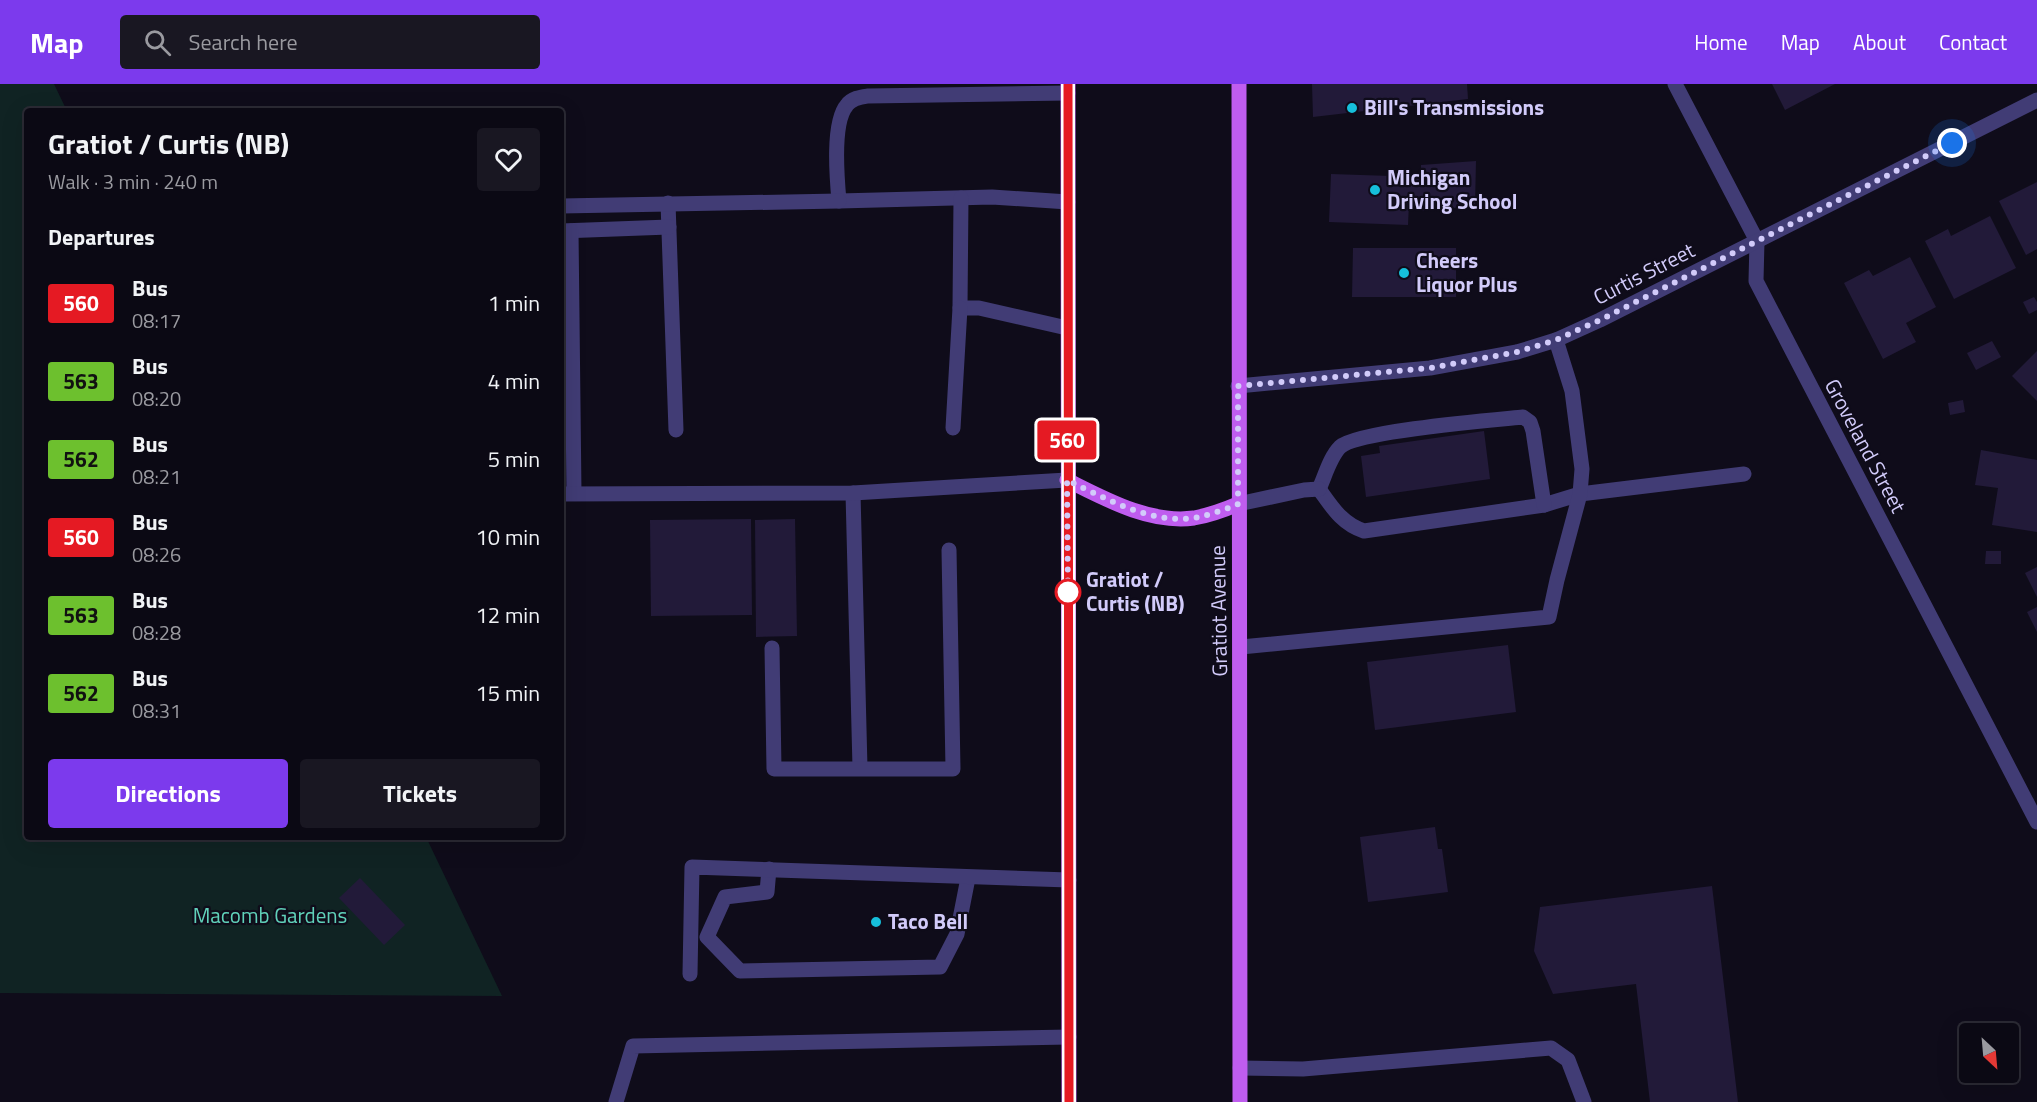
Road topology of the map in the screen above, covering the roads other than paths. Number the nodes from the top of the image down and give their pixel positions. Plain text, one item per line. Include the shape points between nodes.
1 (1239, 84) edge
2 (1675, 84) edge
3 (1068, 88) edge
4 (2037, 100) edge
5 (961, 198) junction
6 (839, 201) junction
7 (1068, 202) junction
8 (668, 203) junction
9 (564, 206) edge
10 (669, 228) junction
11 (566, 231) edge
12 (1757, 241) junction
13 (960, 308) junction
14 (1067, 328) junction
15 (1556, 340) junction
16 (1238, 386) junction
17 (953, 428) dead end
18 (676, 430) dead end
19 (1743, 474) dead end
20 (1067, 480) junction
21 (1319, 489) junction
22 (853, 493) junction
23 (568, 494) edge
24 (1580, 494) junction
25 (1238, 504) junction
26 (1544, 505) junction
27 (949, 550) dead end
28 (1241, 647) junction
29 (772, 648) dead end
30 (860, 768) junction
31 (2036, 816) edge
32 (769, 869) junction
33 (968, 878) junction
34 (1069, 880) junction
35 (690, 974) dead end
36 (1069, 1037) junction
37 (1240, 1068) junction
38 (616, 1102) edge
39 (1069, 1102) edge
40 (1240, 1102) edge
41 (1584, 1102) edge

1 - 16 main road, Gratiot Avenue
2 - 12 street, Groveland Street
3 - 6 street via 856,98 841,115 837,136
3 - 7 main road
4 - 12 street, Curtis Street
5 - 6 street
5 - 7 street
5 - 13 street
6 - 8 street
7 - 14 main road
8 - 9 street
8 - 10 street
10 - 11 street
10 - 18 street
11 - 23 street
12 - 15 street, Curtis Street
12 - 31 street, Groveland Street via 1756,281
13 - 14 street via 979,308
13 - 17 street
14 - 20 main road
15 - 16 street, Curtis Street via 1517,352 1430,368
15 - 24 street via 1572,391 1582,469
16 - 25 main road, Gratiot Avenue
19 - 24 street
20 - 22 street
20 - 25 main road via 1108,500 1170,519 1216,513
20 - 34 main road
21 - 25 street
21 - 26 street via 1339,517 1364,531
21 - 26 street via 1340,447 1355,440 1523,417 1533,431
22 - 23 street
22 - 30 street
24 - 26 street
24 - 28 street via 1549,617
25 - 28 main road, Gratiot Avenue
27 - 30 street via 953,769
28 - 37 main road, Gratiot Avenue
29 - 30 street via 774,769
32 - 33 street
32 - 33 street via 767,892 725,897 707,937 740,971 940,967 957,934
32 - 35 street via 692,867
33 - 34 street
34 - 36 main road
36 - 38 street via 633,1046
36 - 39 main road
37 - 40 main road, Gratiot Avenue
37 - 41 street via 1304,1069 1551,1048 1568,1060

